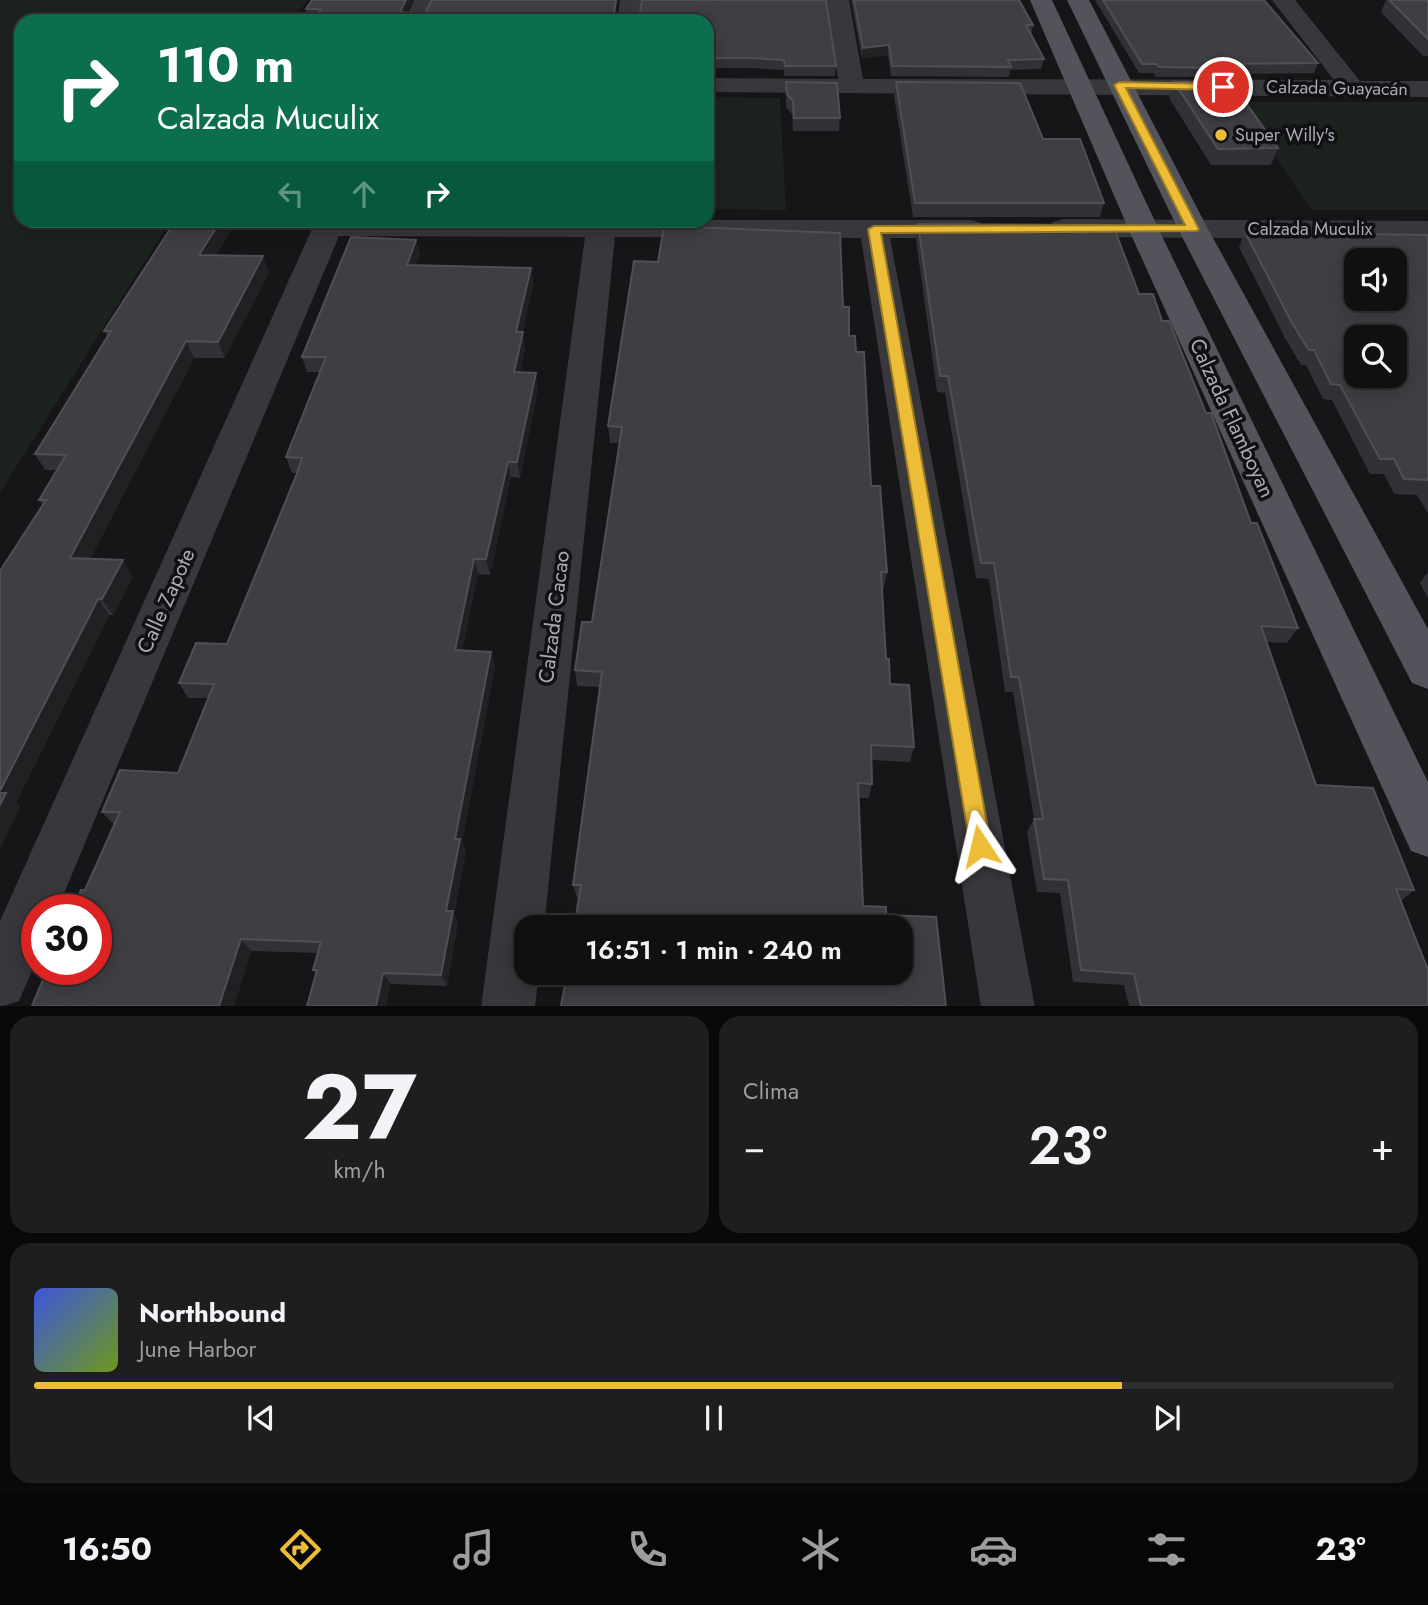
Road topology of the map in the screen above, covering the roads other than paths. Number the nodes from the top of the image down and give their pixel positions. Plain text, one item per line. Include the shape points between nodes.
1 (838, 0) edge
2 (1041, 0) edge
3 (1078, 0) edge
4 (1283, 0) edge
5 (714, 85) edge
6 (1119, 85) junction
7 (852, 86) junction
8 (1081, 88) junction
9 (1354, 89) junction
10 (1428, 89) edge
11 (328, 228) edge
12 (601, 228) joint
13 (1143, 228) junction
14 (874, 229) junction
15 (995, 229) edge
16 (1035, 229) edge
17 (1193, 229) junction
18 (1428, 230) edge
19 (1428, 670) edge
20 (1428, 834) edge
21 (0, 982) edge
22 (508, 1006) edge
23 (1008, 1006) edge

1 - 7 street
2 - 8 main road, Calzada Flamboyan
3 - 6 main road
4 - 9 street
5 - 7 street
6 - 8 street, Calzada Guayacán
6 - 9 street, Calzada Guayacán
6 - 17 main road
7 - 8 street
8 - 13 main road, Calzada Flamboyan
9 - 10 street, Calzada Guayacán
11 - 21 street, Calle Zapote
12 - 14 street
12 - 22 street, Calzada Cacao
13 - 16 street
13 - 17 street, Calzada Muculix
13 - 20 main road, Calzada Flamboyan
14 - 15 street
14 - 23 street
17 - 18 street, Calzada Muculix
17 - 19 main road

